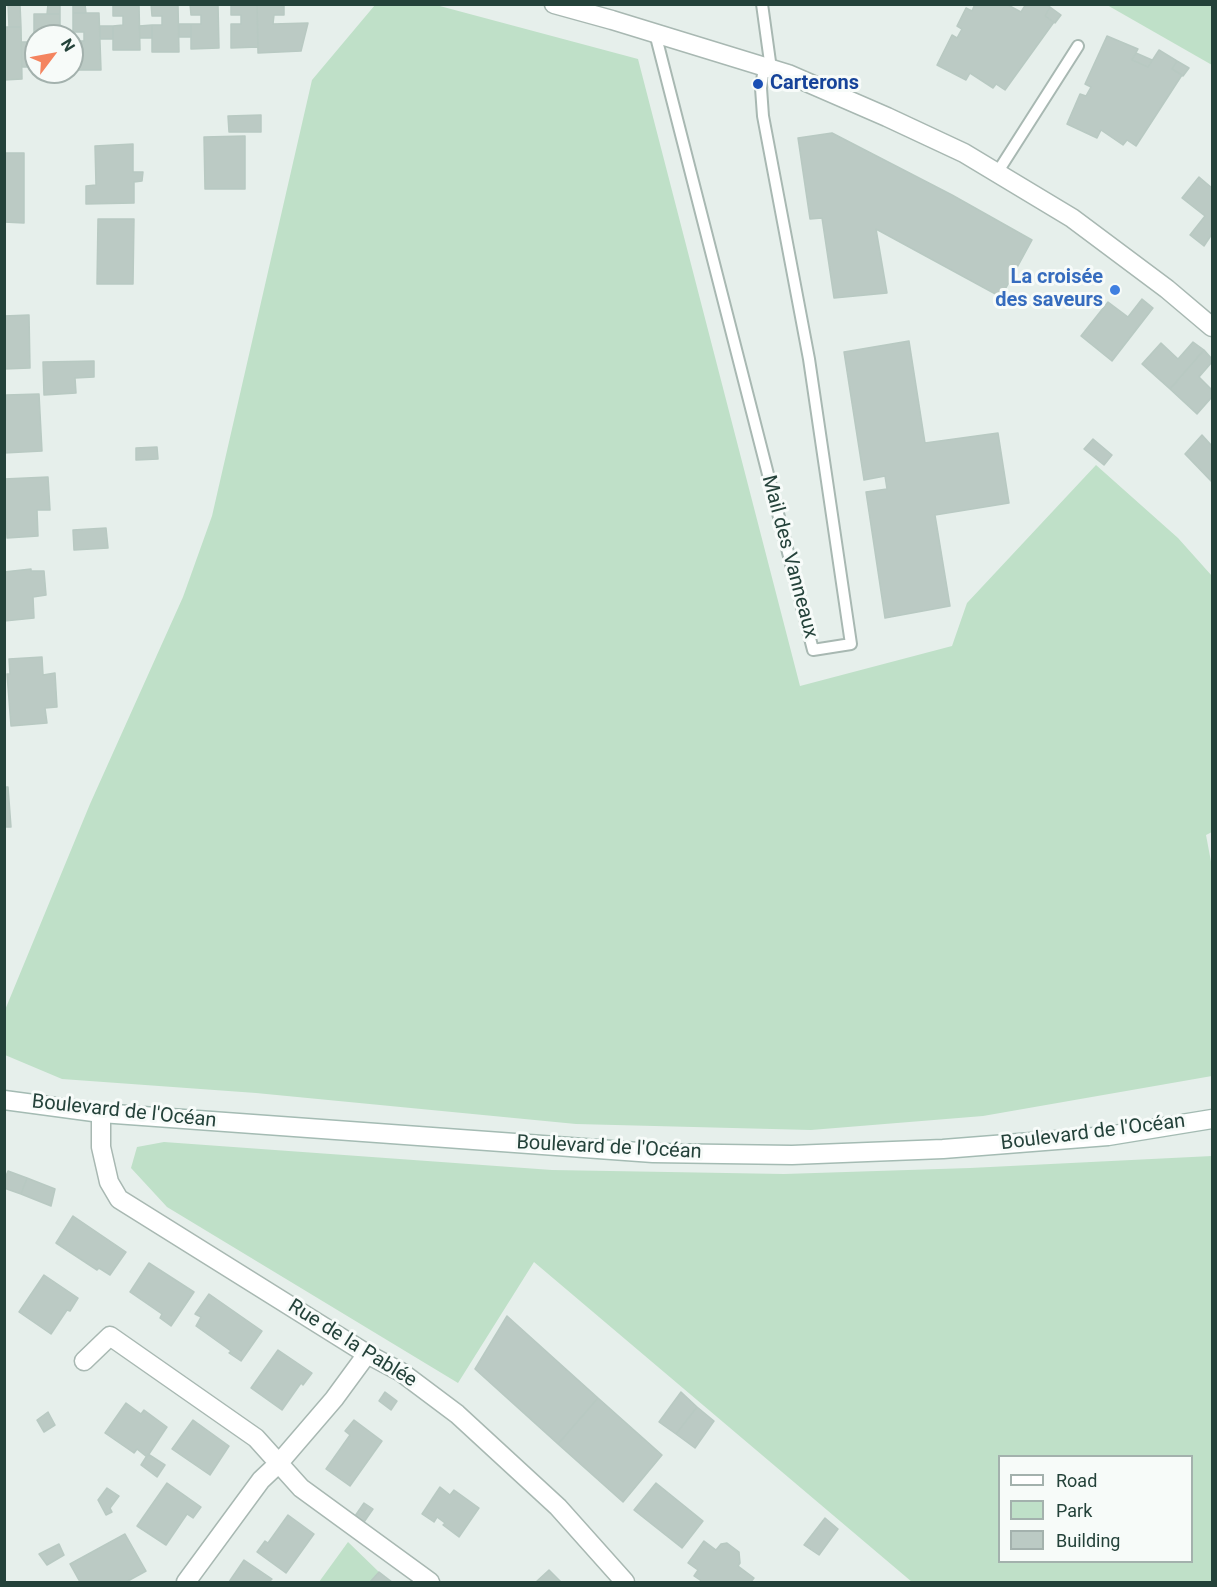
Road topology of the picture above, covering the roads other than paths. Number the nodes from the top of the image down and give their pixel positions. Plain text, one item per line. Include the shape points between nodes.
1 (554, 4) edge
2 (762, 4) edge
3 (655, 33) junction
4 (1078, 46) dead end
5 (767, 68) junction
6 (997, 173) junction
7 (1212, 327) edge
8 (4, 1100) edge
9 (101, 1113) junction
10 (1212, 1119) edge
11 (367, 1354) junction
12 (84, 1361) dead end
13 (279, 1463) junction
14 (186, 1582) edge
15 (430, 1582) edge
16 (625, 1582) edge

1 - 3 street
2 - 5 lane
3 - 5 street
3 - 5 lane, Mail des Vanneaux via 813,650 851,644 809,359 763,116 761,88
4 - 6 lane
5 - 6 street via 887,117
6 - 7 street via 1072,218
8 - 9 street, Boulevard de l'Océan
9 - 10 street, Boulevard de l'Océan via 653,1153 792,1155 943,1149 1108,1136
9 - 11 street, Rue de la Pablée via 101,1147 119,1199
11 - 13 street
11 - 16 street, Rue de la Pablée via 401,1372 457,1414 558,1507
12 - 13 street via 110,1336 256,1438
13 - 14 street via 261,1480
13 - 15 street via 301,1488

